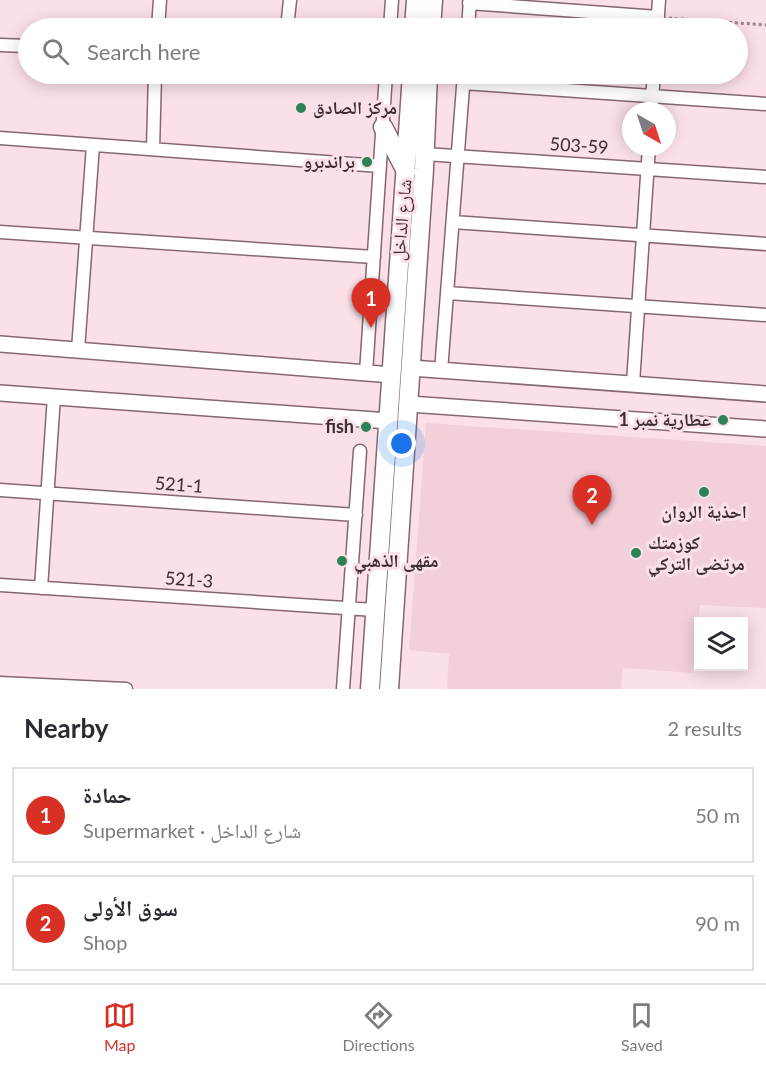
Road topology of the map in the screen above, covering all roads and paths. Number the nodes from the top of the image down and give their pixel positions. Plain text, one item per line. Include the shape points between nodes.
1 (160, 0) edge
2 (290, 0) edge
3 (392, 0) edge
4 (416, 0) edge
5 (433, 0) edge
6 (659, 0) edge
7 (470, 2) edge
8 (159, 18) edge
9 (288, 18) edge
10 (391, 18) edge
11 (415, 18) edge
12 (432, 18) edge
13 (469, 18) edge
14 (612, 18) edge
15 (657, 18) edge
16 (748, 25) edge
17 (766, 25) edge
18 (0, 45) edge
19 (18, 46) edge
20 (155, 84) edge
21 (386, 84) edge
22 (411, 84) edge
23 (428, 84) edge
24 (464, 84) edge
25 (527, 84) edge
26 (653, 84) edge
27 (652, 96) junction
28 (652, 102) edge
29 (766, 104) edge
30 (383, 127) junction
31 (0, 138) edge
32 (93, 145) junction
33 (153, 149) junction
34 (425, 154) junction
35 (458, 156) junction
36 (649, 156) edge
37 (380, 166) junction
38 (648, 169) junction
39 (406, 171) junction
40 (766, 177) edge
41 (453, 222) junction
42 (0, 232) edge
43 (643, 236) junction
44 (87, 237) junction
45 (766, 244) edge
46 (374, 257) junction
47 (447, 293) junction
48 (638, 307) junction
49 (766, 315) edge
50 (0, 344) edge
51 (78, 350) junction
52 (411, 368) junction
53 (441, 370) junction
54 (366, 373) junction
55 (392, 375) junction
56 (633, 383) junction
57 (0, 393) edge
58 (766, 394) edge
59 (54, 396) junction
60 (409, 404) junction
61 (389, 421) junction
62 (766, 429) edge
63 (360, 451) dead end
64 (0, 490) edge
65 (48, 493) junction
66 (356, 515) junction
67 (0, 585) edge
68 (41, 588) junction
69 (350, 609) junction
70 (375, 610) junction
71 (0, 683) edge
72 (126, 689) edge
73 (343, 689) edge
74 (370, 689) edge
75 (389, 689) edge

1 - 8 street
2 - 9 street
3 - 10 street
4 - 11 main road
5 - 12 main road
6 - 15 street
7 - 13 street
7 - 14 street
16 - 17 path
18 - 19 street
20 - 33 street
21 - 30 street
22 - 39 main road, شارع الداخل
23 - 34 main road, شارع الداخل
24 - 35 street
25 - 27 street
26 - 27 street
27 - 28 street
27 - 29 street
30 - 37 street
30 - 39 main road
31 - 32 street
32 - 33 street
32 - 44 street
33 - 37 street
34 - 35 street, 503-59
34 - 52 main road, شارع الداخل
35 - 38 street, 503-59
35 - 41 street
36 - 38 street
37 - 46 street
38 - 40 street, 503-59
38 - 43 street
39 - 55 main road, شارع الداخل
41 - 43 street
41 - 47 street
42 - 44 street
43 - 45 street
43 - 48 street
44 - 46 street
44 - 51 street
46 - 54 street
47 - 48 street
47 - 53 street
48 - 49 street
48 - 56 street
50 - 51 street
51 - 54 street
52 - 53 street
52 - 60 main road, شارع الداخل
53 - 56 street
54 - 55 street
55 - 61 main road, شارع الداخل
56 - 58 street
57 - 59 street
59 - 61 street
59 - 65 street
60 - 62 street
60 - 75 main road, شارع الداخل
61 - 70 main road, شارع الداخل
63 - 66 street
64 - 65 street, 521-1
65 - 66 street, 521-1
65 - 68 street
66 - 69 street
67 - 68 street, 521-3
68 - 69 street, 521-3
69 - 70 street, 521-3
69 - 73 street
70 - 74 main road, شارع الداخل
71 - 72 street

